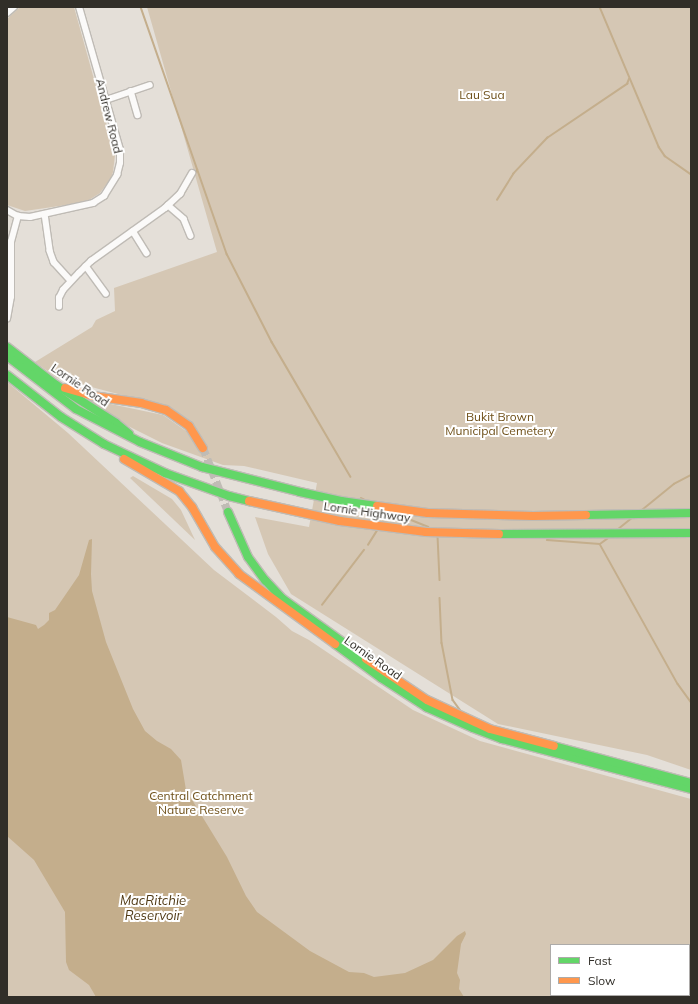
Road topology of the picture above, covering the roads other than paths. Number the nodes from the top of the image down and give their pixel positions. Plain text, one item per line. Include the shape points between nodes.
1 (14, 7) edge
2 (80, 7) edge
3 (7, 13) edge
4 (150, 85) dead end
5 (131, 91) junction
6 (106, 100) junction
7 (138, 115) dead end
8 (192, 173) dead end
9 (168, 205) junction
10 (7, 210) edge
11 (46, 214) junction
12 (18, 216) junction
13 (133, 231) junction
14 (191, 236) dead end
15 (146, 253) dead end
16 (86, 266) junction
17 (71, 281) junction
18 (106, 294) dead end
19 (59, 307) dead end
20 (7, 320) edge
21 (7, 347) edge
22 (7, 356) edge
23 (7, 376) edge
24 (56, 385) junction
25 (76, 409) joint
26 (140, 442) junction
27 (104, 444) junction
28 (203, 448) tunnel mouth
29 (228, 512) tunnel mouth
30 (691, 513) edge
31 (691, 532) edge
32 (562, 752) junction
33 (691, 783) edge
34 (691, 789) edge

1 - 3 street
2 - 6 street, Andrew Road
4 - 5 street
5 - 6 street
5 - 7 street
6 - 11 street, Andrew Road via 120,150 117,175 104,196 93,203
8 - 9 street via 180,194
9 - 13 street
9 - 14 street via 184,219
10 - 12 street
11 - 12 street, Andrew Road
11 - 17 street via 50,251 54,262
12 - 20 street via 11,242 11,297
13 - 15 street
13 - 16 street
16 - 17 street
16 - 18 street
17 - 19 street via 59,298
21 - 24 main road, Lornie Road
22 - 25 main road, Lornie Road
23 - 27 main road, Lornie Highway via 61,417
24 - 26 main road, Lornie Road via 116,423
24 - 28 main road via 93,396 141,403 166,410 189,426
25 - 26 main road, Lornie Highway
26 - 30 main road, Lornie Highway via 202,467 300,492 387,509 533,516
27 - 31 main road, Lornie Highway via 165,473 229,496 298,513 384,528 434,533 531,535
27 - 32 main road, Lornie Road via 179,491 192,507 215,547 239,574 381,678 426,707 473,728
29 - 32 main road, Lornie Road via 255,568 274,591 400,684 426,700 490,729
32 - 33 main road, Lornie Road
32 - 34 main road, Lornie Road

